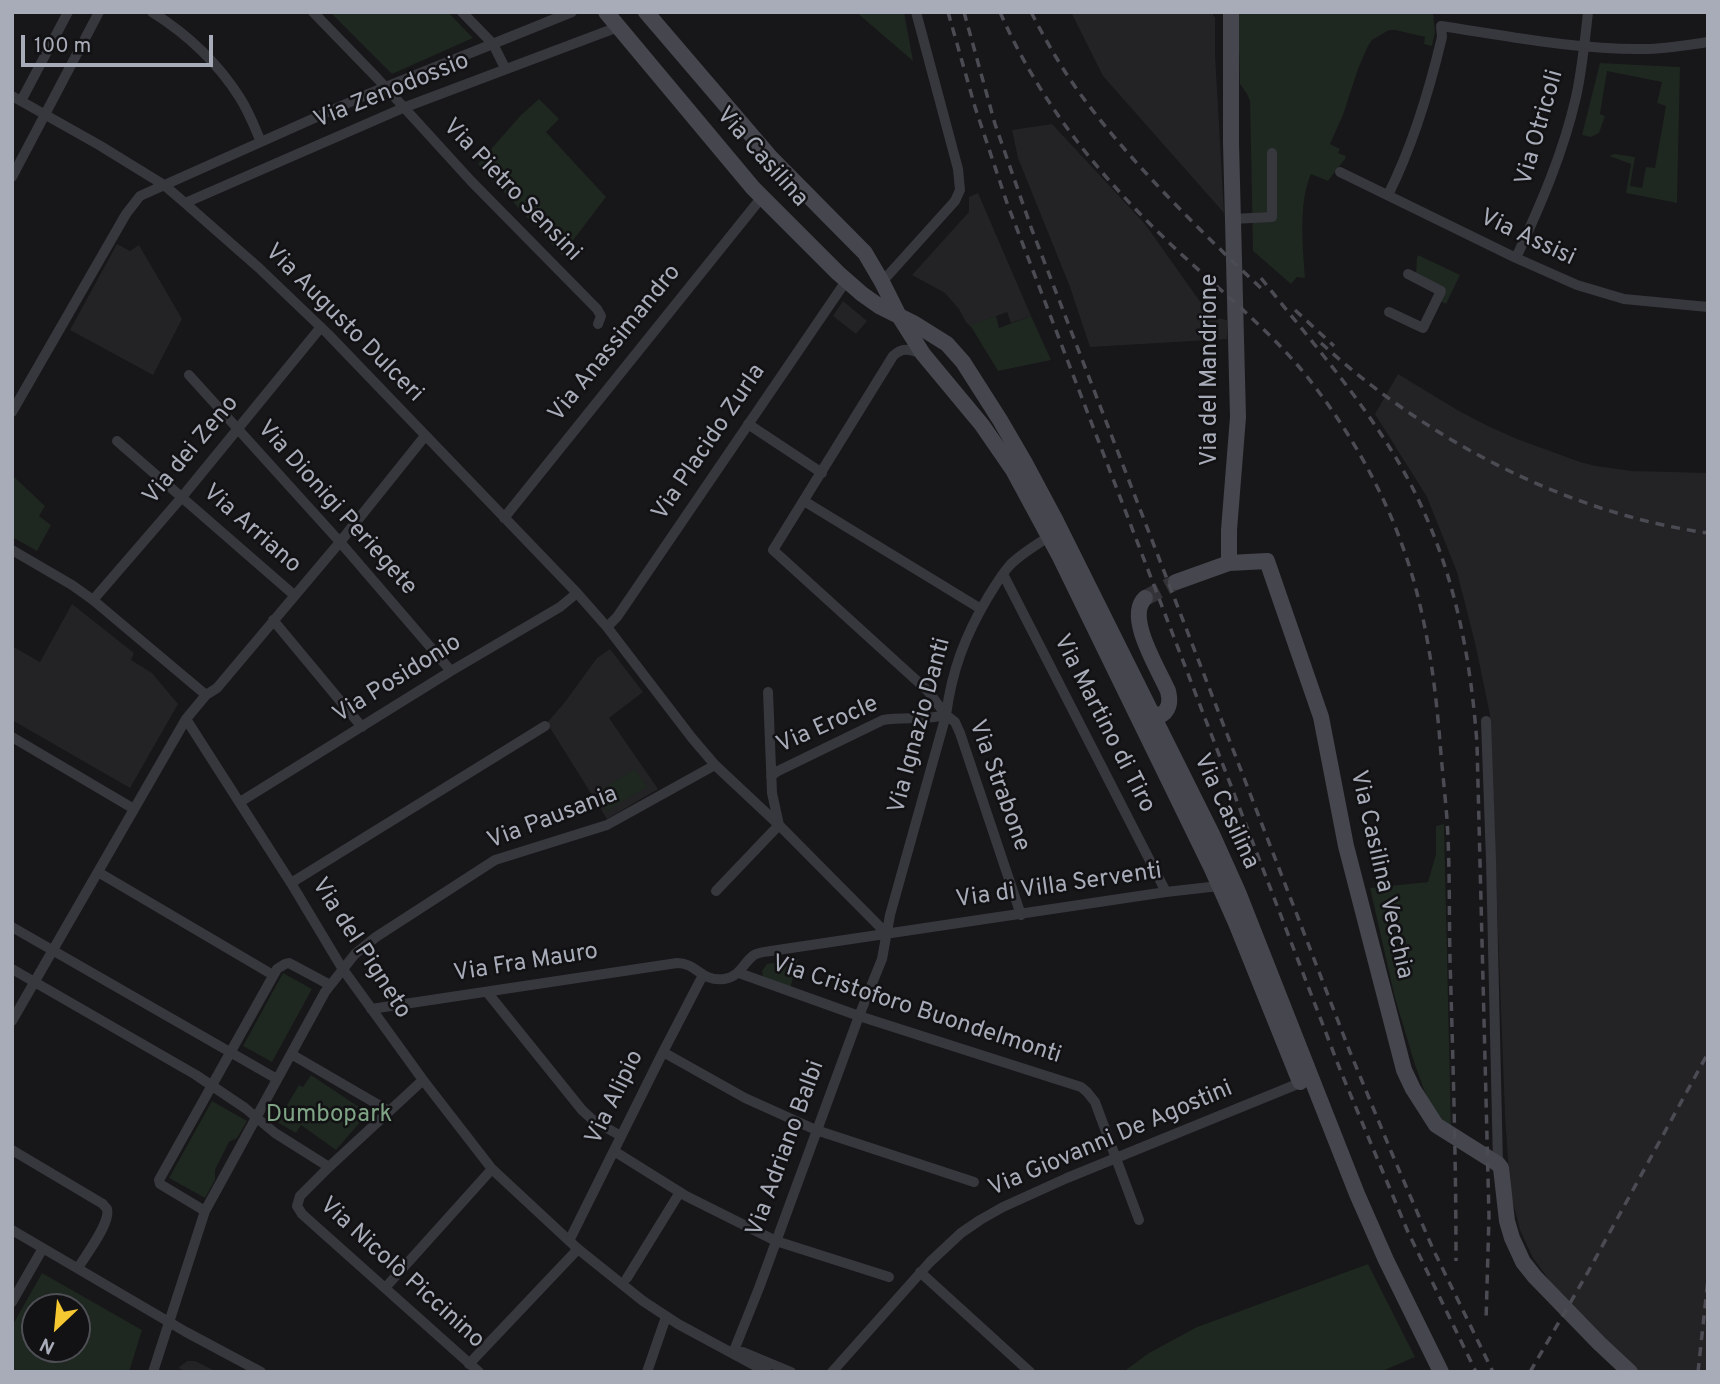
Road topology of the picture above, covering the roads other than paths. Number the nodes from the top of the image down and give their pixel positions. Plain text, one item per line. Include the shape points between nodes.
1 (68, 12) edge
2 (99, 12) edge
3 (152, 12) edge
4 (313, 12) edge
5 (461, 12) edge
6 (572, 12) edge
7 (606, 12) edge
8 (646, 12) edge
9 (916, 12) edge
10 (1231, 12) edge
11 (1588, 12) edge
12 (618, 27) junction
13 (1708, 42) edge
14 (493, 44) junction
15 (1584, 46) junction
16 (505, 68) junction
17 (385, 88) junction
18 (17, 98) edge
19 (403, 108) junction
20 (46, 115) junction
21 (261, 142) junction
22 (1272, 153) dead end
23 (1339, 172) dead end
24 (12, 177) edge
25 (164, 185) junction
26 (1388, 195) junction
27 (762, 197) junction
28 (185, 203) junction
29 (1233, 226) junction
30 (1516, 258) junction
31 (1408, 274) dead end
32 (846, 281) junction
33 (882, 282) junction
34 (1708, 307) edge
35 (1389, 312) dead end
36 (899, 316) junction
37 (598, 324) dead end
38 (321, 327) junction
39 (923, 354) junction
40 (189, 375) dead end
41 (12, 412) edge
42 (748, 424) junction
43 (237, 430) junction
44 (425, 436) junction
45 (117, 441) dead end
46 (822, 472) junction
47 (181, 497) junction
48 (804, 501) junction
49 (504, 518) junction
50 (1049, 536) junction
51 (340, 542) junction
52 (12, 550) edge
53 (1229, 563) junction
54 (1003, 574) junction
55 (1176, 582) tunnel mouth
56 (577, 593) junction
57 (294, 595) junction
58 (1145, 598) dead end
59 (93, 600) junction
60 (981, 609) junction
61 (273, 620) junction
62 (607, 627) junction
63 (451, 671) junction
64 (768, 692) dead end
65 (206, 695) junction
66 (1153, 713) junction
67 (946, 715) junction
68 (186, 719) junction
69 (1486, 721) dead end
70 (362, 726) junction
71 (545, 726) dead end
72 (12, 737) edge
73 (715, 765) junction
74 (771, 776) junction
75 (240, 802) junction
76 (134, 808) junction
77 (779, 825) junction
78 (98, 872) junction
79 (291, 883) junction
80 (1219, 886) junction
81 (716, 891) dead end
82 (1166, 892) junction
83 (1021, 915) junction
84 (12, 927) edge
85 (887, 934) junction
86 (53, 950) junction
87 (342, 968) junction
88 (12, 969) edge
89 (739, 973) junction
90 (273, 975) junction
91 (704, 975) junction
92 (34, 982) junction
93 (330, 985) junction
94 (487, 992) junction
95 (371, 1009) junction
96 (859, 1016) junction
97 (12, 1021) edge
98 (663, 1052) junction
99 (230, 1053) junction
100 (291, 1054) junction
101 (278, 1079) junction
102 (423, 1080) junction
103 (1300, 1083) junction
104 (212, 1086) junction
105 (389, 1111) junction
106 (256, 1118) junction
107 (816, 1130) junction
108 (621, 1136) junction
109 (12, 1150) edge
110 (614, 1151) junction
111 (1115, 1159) junction
112 (1498, 1164) junction
113 (328, 1167) junction
114 (492, 1169) junction
115 (974, 1182) dead end
116 (680, 1192) junction
117 (205, 1211) junction
118 (1139, 1220) dead end
119 (12, 1230) edge
120 (569, 1241) junction
121 (776, 1241) junction
122 (43, 1248) junction
123 (578, 1249) junction
124 (78, 1268) junction
125 (920, 1272) junction
126 (889, 1277) dead end
127 (627, 1278) dead end
128 (385, 1288) junction
129 (12, 1302) edge
130 (666, 1317) junction
131 (170, 1321) junction
132 (733, 1353) junction
133 (474, 1368) edge
134 (153, 1372) edge
135 (261, 1372) edge
136 (647, 1372) edge
137 (767, 1372) edge
138 (790, 1372) edge
139 (832, 1372) edge
140 (1030, 1372) edge
141 (1426, 1372) edge
142 (1441, 1372) edge
143 (1630, 1372) edge

1 - 18 street
2 - 20 street
3 - 21 street via 194,43 220,70 241,99
4 - 17 street, Via Pietro Sensini
5 - 14 street
6 - 14 street, Via Zenodossio
7 - 12 main road, Via Casilina
8 - 33 main road, Via Casilina via 771,158 861,249
9 - 33 street via 960,190 943,216
10 - 29 main road, Via del Mandrione
11 - 15 street, Via Otricoli
12 - 16 street, Via Zenodossio
12 - 27 main road, Via Casilina
13 - 15 street via 1648,49
14 - 16 street
14 - 17 street, Via Zenodossio
15 - 26 street via 1441,26 1421,114
15 - 30 street, Via Otricoli via 1576,97 1555,168
16 - 19 street, Via Zenodossio
17 - 19 street, Via Pietro Sensini
17 - 21 street, Via Zenodossio
18 - 20 street, Via Augusto Dulceri
19 - 28 street, Via Zenodossio
19 - 37 street, Via Pietro Sensini via 597,309 601,316
20 - 24 street
20 - 25 street, Via Augusto Dulceri
21 - 25 street, Via Zenodossio
22 - 29 street via 1272,217
23 - 26 street, Via Assisi
25 - 28 street, Via Augusto Dulceri
25 - 41 street, Via Zenodossio via 140,196 130,207
26 - 30 street, Via Assisi
27 - 32 main road, Via Casilina
27 - 49 street, Via Anassimandro
28 - 38 street, Via Augusto Dulceri
29 - 53 main road, Via del Mandrione via 1238,425
30 - 34 street, Via Assisi via 1610,296
31 - 35 street via 1441,291 1423,328
32 - 36 main road, Via Casilina
32 - 42 street, Via Placido Zurla
33 - 36 main road, Via Casilina
36 - 39 main road, Via Casilina
36 - 66 main road, Via Casilina via 947,344 967,368 1025,463
38 - 43 street, Via dei Zeno
38 - 44 street, Via Augusto Dulceri
39 - 46 street via 906,349 895,354
39 - 50 main road, Via Casilina via 995,443
40 - 43 street, Via Dionigi Periegete
42 - 46 street
42 - 62 street, Via Placido Zurla
43 - 47 street, Via dei Zeno
43 - 51 street, Via Dionigi Periegete
44 - 49 street, Via Augusto Dulceri
44 - 51 street
45 - 47 street, Via Arriano
46 - 48 street
47 - 57 street, Via Arriano
47 - 59 street, Via dei Zeno
48 - 60 street
48 - 67 street, Via Strabone via 773,551 927,690
49 - 56 street, Via Augusto Dulceri
50 - 54 street, Via Ignazio Danti
50 - 80 main road, Via Casilina
51 - 57 street
51 - 63 street, Via Dionigi Periegete
52 - 59 street
53 - 55 main road
53 - 112 main road, Via Casilina Vecchia via 1265,561 1323,723 1346,846 1402,1064 1413,1089 1445,1131
54 - 60 street, Via Ignazio Danti
54 - 82 street, Via Martino di Tiro
56 - 62 street, Via Augusto Dulceri
56 - 63 street, Via Posidonio
57 - 61 street
58 - 66 main road via 1137,611 1141,634 1170,699 1165,713
59 - 65 street
60 - 67 street, Via Ignazio Danti via 957,660
61 - 65 street via 217,688
61 - 70 street
62 - 73 street, Via Augusto Dulceri
63 - 70 street, Via Posidonio
64 - 74 street
65 - 68 street
66 - 142 main road, Via Casilina via 1233,881 1374,1233
67 - 74 street, Via Erocle via 883,720
67 - 83 street, Via Strabone via 960,733
67 - 85 street, Via Ignazio Danti
68 - 75 street, Via del Pigneto
68 - 76 street
69 - 112 street
70 - 75 street, Via Posidonio
71 - 79 street
72 - 76 street
73 - 77 street, Via Augusto Dulceri
73 - 87 street, Via Pausania via 607,825 495,860 361,947
74 - 77 street
75 - 79 street, Via del Pigneto
76 - 78 street
77 - 81 street
77 - 85 street, Via Augusto Dulceri
78 - 86 street
78 - 90 street
79 - 87 street, Via del Pigneto
80 - 82 street, Via di Villa Serventi
80 - 103 main road, Via Casilina
82 - 83 street, Via di Villa Serventi
83 - 85 street, Via di Villa Serventi
84 - 86 street
85 - 89 street, Via di Villa Serventi via 757,954
85 - 96 street, Via Adriano Balbi
86 - 92 street
86 - 99 street
87 - 93 street, Via Pausania
87 - 95 street, Via del Pigneto
88 - 92 street
89 - 91 street via 723,979
89 - 96 street, Via Cristoforo Buondelmonti
90 - 93 street via 289,963
90 - 99 street
91 - 94 street, Via Fra Mauro via 687,963 677,963
91 - 98 street, Via Alipio
92 - 97 street
92 - 104 street
93 - 100 street, Via Pausania
94 - 95 street, Via Fra Mauro
94 - 108 street via 582,1110
95 - 102 street, Via del Pigneto
96 - 107 street, Via Adriano Balbi
96 - 111 street, Via Cristoforo Buondelmonti via 1080,1087 1095,1102
98 - 107 street via 745,1098
98 - 108 street, Via Alipio
99 - 101 street
99 - 104 street
100 - 101 street, Via Pausania
100 - 105 street
101 - 106 street, Via Pausania
102 - 105 street
102 - 114 street, Via del Pigneto
103 - 111 street, Via Giovanni De Agostini
103 - 141 main road, Via Casilina
104 - 106 street
104 - 117 street via 159,1180
105 - 113 street
106 - 113 street
106 - 117 street, Via Pausania
107 - 115 street
107 - 121 street, Via Adriano Balbi
108 - 110 street, Via Alipio
109 - 124 street via 106,1208 105,1223
110 - 116 street
110 - 120 street, Via Alipio
111 - 118 street
111 - 125 street, Via Giovanni De Agostini via 980,1220
112 - 143 main road via 1507,1221 1521,1257
113 - 128 street, Via Nicolò Piccinino via 300,1196 297,1206
114 - 120 street, Via del Pigneto
114 - 128 street
116 - 121 street
116 - 127 street
117 - 131 street, Via Pausania
119 - 122 street
120 - 123 street, Via del Pigneto
121 - 126 street
121 - 132 street, Via Adriano Balbi
122 - 124 street
122 - 129 street
123 - 130 street, Via del Pigneto
123 - 133 street
124 - 131 street
125 - 139 street, Via Giovanni De Agostini
125 - 140 street
128 - 133 street, Via Nicolò Piccinino
130 - 132 street, Via del Pigneto
130 - 136 street
131 - 134 street, Via Pausania
131 - 135 street
132 - 137 street, Via del Pigneto
132 - 138 street, Via del Pigneto via 743,1352

